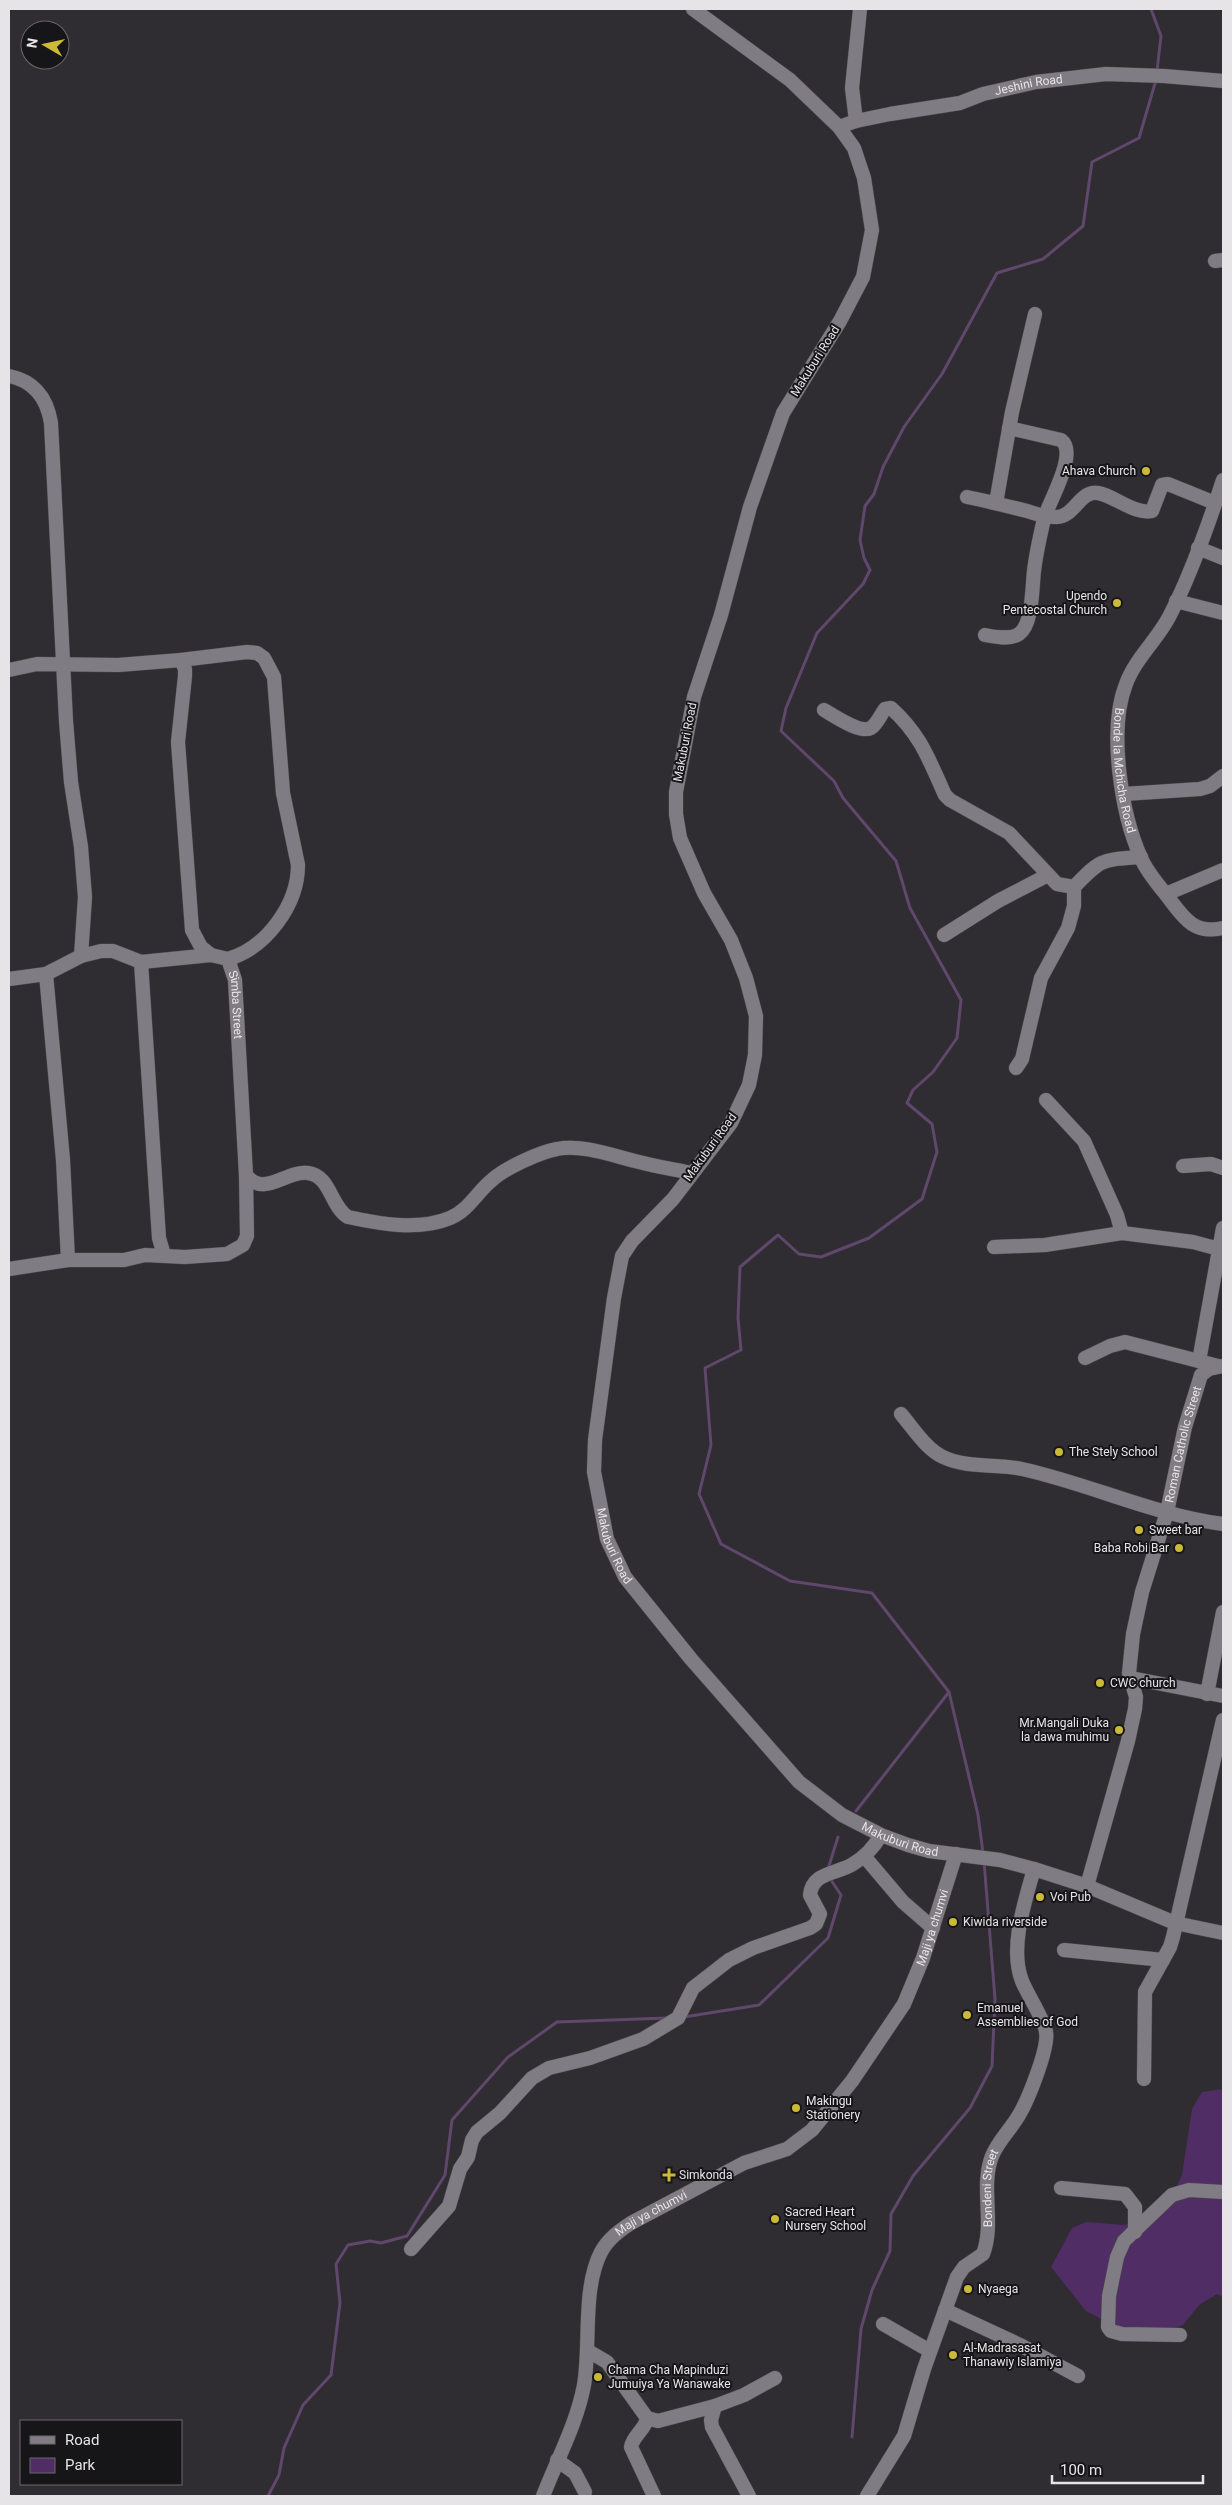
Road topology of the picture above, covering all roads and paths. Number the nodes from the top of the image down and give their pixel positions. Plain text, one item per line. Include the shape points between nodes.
1 (693, 9) edge
2 (860, 9) edge
3 (1223, 81) edge
4 (856, 121) junction
5 (839, 127) junction
6 (1035, 314) dead end
7 (9, 376) edge
8 (1009, 428) junction
9 (1221, 491) edge
10 (967, 497) dead end
11 (996, 504) junction
12 (1044, 516) junction
13 (1198, 548) junction
14 (1223, 558) edge
15 (1176, 602) junction
16 (1223, 613) edge
17 (985, 635) dead end
18 (181, 660) junction
19 (63, 665) junction
20 (9, 670) edge
21 (824, 710) dead end
22 (1223, 776) edge
23 (1124, 794) junction
24 (1140, 857) junction
25 (1223, 870) edge
26 (1048, 875) junction
27 (1074, 886) junction
28 (1166, 894) junction
29 (1223, 928) edge
30 (944, 935) dead end
31 (211, 955) junction
32 (81, 956) junction
33 (228, 959) junction
34 (141, 962) junction
35 (46, 974) junction
36 (9, 979) edge
37 (1016, 1068) dead end
38 (1046, 1100) dead end
39 (1183, 1166) dead end
40 (1223, 1168) edge
41 (690, 1174) junction
42 (246, 1175) junction
43 (1223, 1228) edge
44 (1122, 1233) junction
45 (994, 1247) dead end
46 (1221, 1250) edge
47 (164, 1255) junction
48 (68, 1260) junction
49 (9, 1269) edge
50 (1085, 1358) dead end
51 (1199, 1361) junction
52 (1221, 1366) edge
53 (900, 1414) dead end
54 (1167, 1512) junction
55 (1223, 1524) edge
56 (1223, 1612) edge
57 (1131, 1678) junction
58 (1207, 1694) junction
59 (1223, 1696) edge
60 (1223, 1720) edge
61 (881, 1835) junction
62 (956, 1854) junction
63 (864, 1856) junction
64 (1034, 1869) junction
65 (1087, 1886) junction
66 (1175, 1923) junction
67 (933, 1928) junction
68 (1223, 1933) edge
69 (1064, 1950) dead end
70 (1164, 1960) junction
71 (1144, 2079) dead end
72 (1061, 2188) dead end
73 (1223, 2192) edge
74 (1135, 2232) junction
75 (410, 2249) dead end
76 (945, 2310) junction
77 (883, 2324) dead end
78 (1180, 2335) dead end
79 (588, 2351) junction
80 (930, 2351) junction
81 (1078, 2376) dead end
82 (775, 2378) dead end
83 (715, 2406) junction
84 (647, 2418) junction
85 (557, 2460) junction
86 (586, 2492) dead end
87 (543, 2496) edge
88 (654, 2496) edge
89 (749, 2496) edge
90 (869, 2496) edge

1 - 5 street, Makuburi Road via 790,80
2 - 4 street via 852,88
3 - 4 street, Jeshini Road via 1106,74 1036,82 983,94 960,103
4 - 5 street, Jeshini Road
5 - 41 street, Makuburi Road via 854,148 864,178 872,230 869,256 863,277 840,321 782,413 750,507 721,615 694,697 676,792 680,838 704,893 731,940 756,1016 756,1055 749,1085 730,1122
6 - 8 street
7 - 19 street via 21,378 33,386 49,409
8 - 11 street
8 - 12 street via 1061,440 1066,446 1058,487
9 - 12 street via 1162,485 1155,507 1149,512 1107,495 1091,493 1065,515
9 - 13 street, Bonde la Mchicha Road
10 - 11 street
11 - 12 street
12 - 17 street via 1031,604 1024,627 1020,634 1011,637
13 - 14 street
13 - 15 street, Bonde la Mchicha Road
15 - 16 street
15 - 23 street, Bonde la Mchicha Road via 1133,670 1121,700 1116,740
18 - 19 street
18 - 31 street via 185,676 178,742 192,930 201,947
18 - 33 street via 257,653 264,658 274,677 283,794 298,877 286,908 264,941
19 - 20 street via 37,664
19 - 32 street via 71,782 82,847 85,897
21 - 26 street via 850,725 866,729 871,728 885,709 891,708 904,719 923,745 950,800 1009,833
22 - 23 street via 1200,789
23 - 24 street, Bonde la Mchicha Road
24 - 27 street via 1105,860 1096,864
24 - 28 street, Bonde la Mchicha Road
25 - 28 street
26 - 27 street via 1057,884
26 - 30 street
27 - 37 street via 1074,906 1068,928 1041,978 1024,1054
28 - 29 street, Bonde la Mchicha Road via 1185,920 1195,926
31 - 33 street, Simba Street
31 - 34 street, Simba Street
32 - 34 street, Simba Street via 113,951
32 - 35 street, Simba Street
33 - 42 street, Simba Street via 235,980
34 - 47 street via 159,1238
35 - 36 street, Simba Street
35 - 48 street via 63,1160
38 - 44 street via 1084,1141
39 - 40 street via 1211,1164
41 - 42 street via 570,1147 550,1150 502,1173 469,1205 450,1218 415,1224 385,1224 343,1214 324,1181 316,1175 305,1172 263,1185 250,1181
41 - 61 street, Makuburi Road via 673,1199 632,1241 622,1256 595,1440 594,1472 607,1540 625,1577 792,1775 842,1815
42 - 47 street, Simba Street via 247,1236 243,1245 227,1254
43 - 46 street
44 - 45 street via 1045,1245
44 - 46 street via 1193,1242
46 - 51 street
47 - 48 street via 124,1260
48 - 49 street
50 - 51 street via 1125,1342
51 - 52 street
52 - 54 street, Roman Catholic Street via 1201,1375 1185,1427
53 - 54 street via 940,1456 955,1462 1019,1468
54 - 55 street
54 - 57 street, Roman Catholic Street via 1142,1592 1129,1661
56 - 58 street
57 - 58 street
57 - 65 street, Roman Catholic Street via 1136,1697 1135,1709
58 - 59 street
60 - 66 street
61 - 62 street, Makuburi Road via 929,1851
61 - 63 street
62 - 64 street, Makuburi Road
62 - 67 street, Maji ya chumvi
63 - 67 street via 903,1902
63 - 75 street via 852,1865 816,1880 810,1895 820,1914 816,1924 728,1960 693,1988 678,2018 636,2042 549,2068 532,2078 500,2113 477,2132 460,2169 449,2206
64 - 65 street, Makuburi Road
64 - 76 street, Bondeni Street via 1022,1912 1018,1955 1021,1979 1046,2031 1045,2043 1027,2098 990,2163 983,2254 960,2271
65 - 66 street, Makuburi Road
66 - 68 street, Makuburi Road
66 - 70 street
67 - 79 street, Maji ya chumvi via 904,2004 852,2081 806,2137 787,2149 744,2163 630,2223 607,2243 592,2280
69 - 70 street
70 - 71 street via 1145,1992
72 - 74 street via 1126,2194 1134,2207
73 - 74 street via 1189,2190 1172,2195
74 - 78 street via 1124,2241 1117,2257 1109,2296 1108,2327 1111,2332 1122,2334
76 - 80 street, Bondeni Street
76 - 81 street
77 - 80 street
79 - 84 street via 607,2362
79 - 85 street, Maji ya chumvi via 579,2403
80 - 90 street, Bondeni Street via 904,2436
82 - 83 street via 744,2396
83 - 84 street via 658,2421
83 - 89 street via 712,2427
84 - 88 street via 632,2440 631,2447
85 - 86 street via 575,2473
85 - 87 street, Maji ya chumvi

